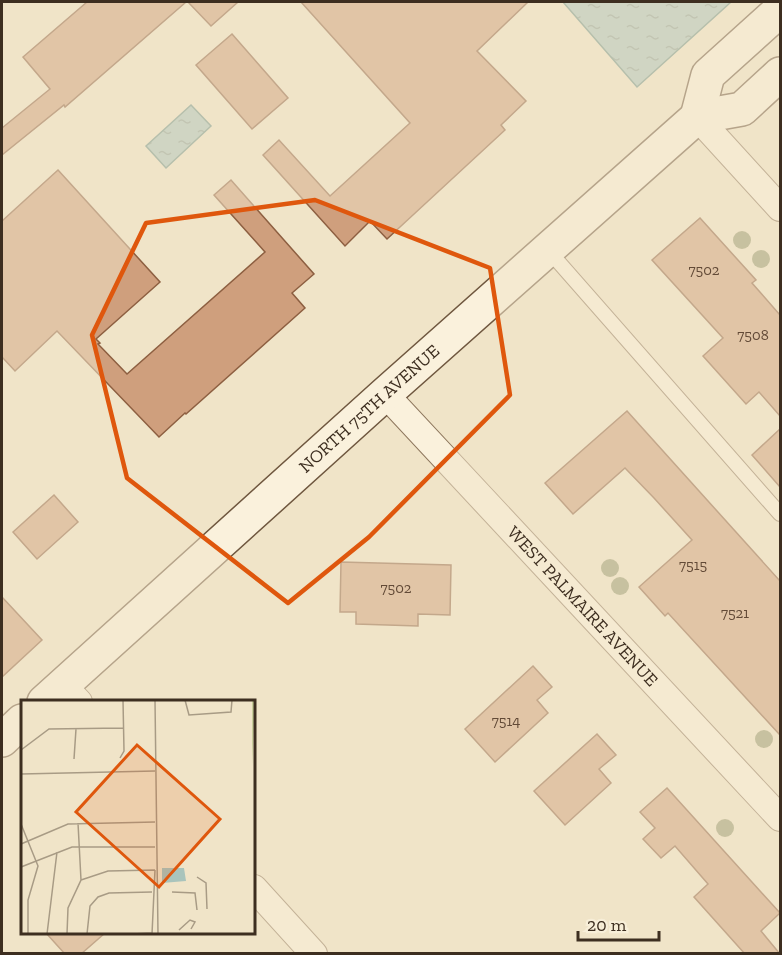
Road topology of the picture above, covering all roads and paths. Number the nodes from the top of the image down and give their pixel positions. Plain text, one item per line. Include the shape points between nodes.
1 (780, 10) edge
2 (780, 74) edge
3 (697, 117) junction
4 (780, 208) edge
5 (548, 250) junction
6 (385, 394) junction
7 (780, 514) edge
8 (62, 696) edge
9 (21, 722) edge
10 (2, 740) edge
11 (780, 818) edge
12 (255, 889) edge
13 (314, 954) edge

1 - 3 main road via 708,75
2 - 3 main road via 742,109
3 - 4 street
3 - 5 main road, NORTH 75TH AVENUE
5 - 6 main road, NORTH 75TH AVENUE
5 - 7 lane
6 - 8 main road, NORTH 75TH AVENUE
6 - 11 street, WEST PALMAIRE AVENUE
9 - 10 main road
12 - 13 street

